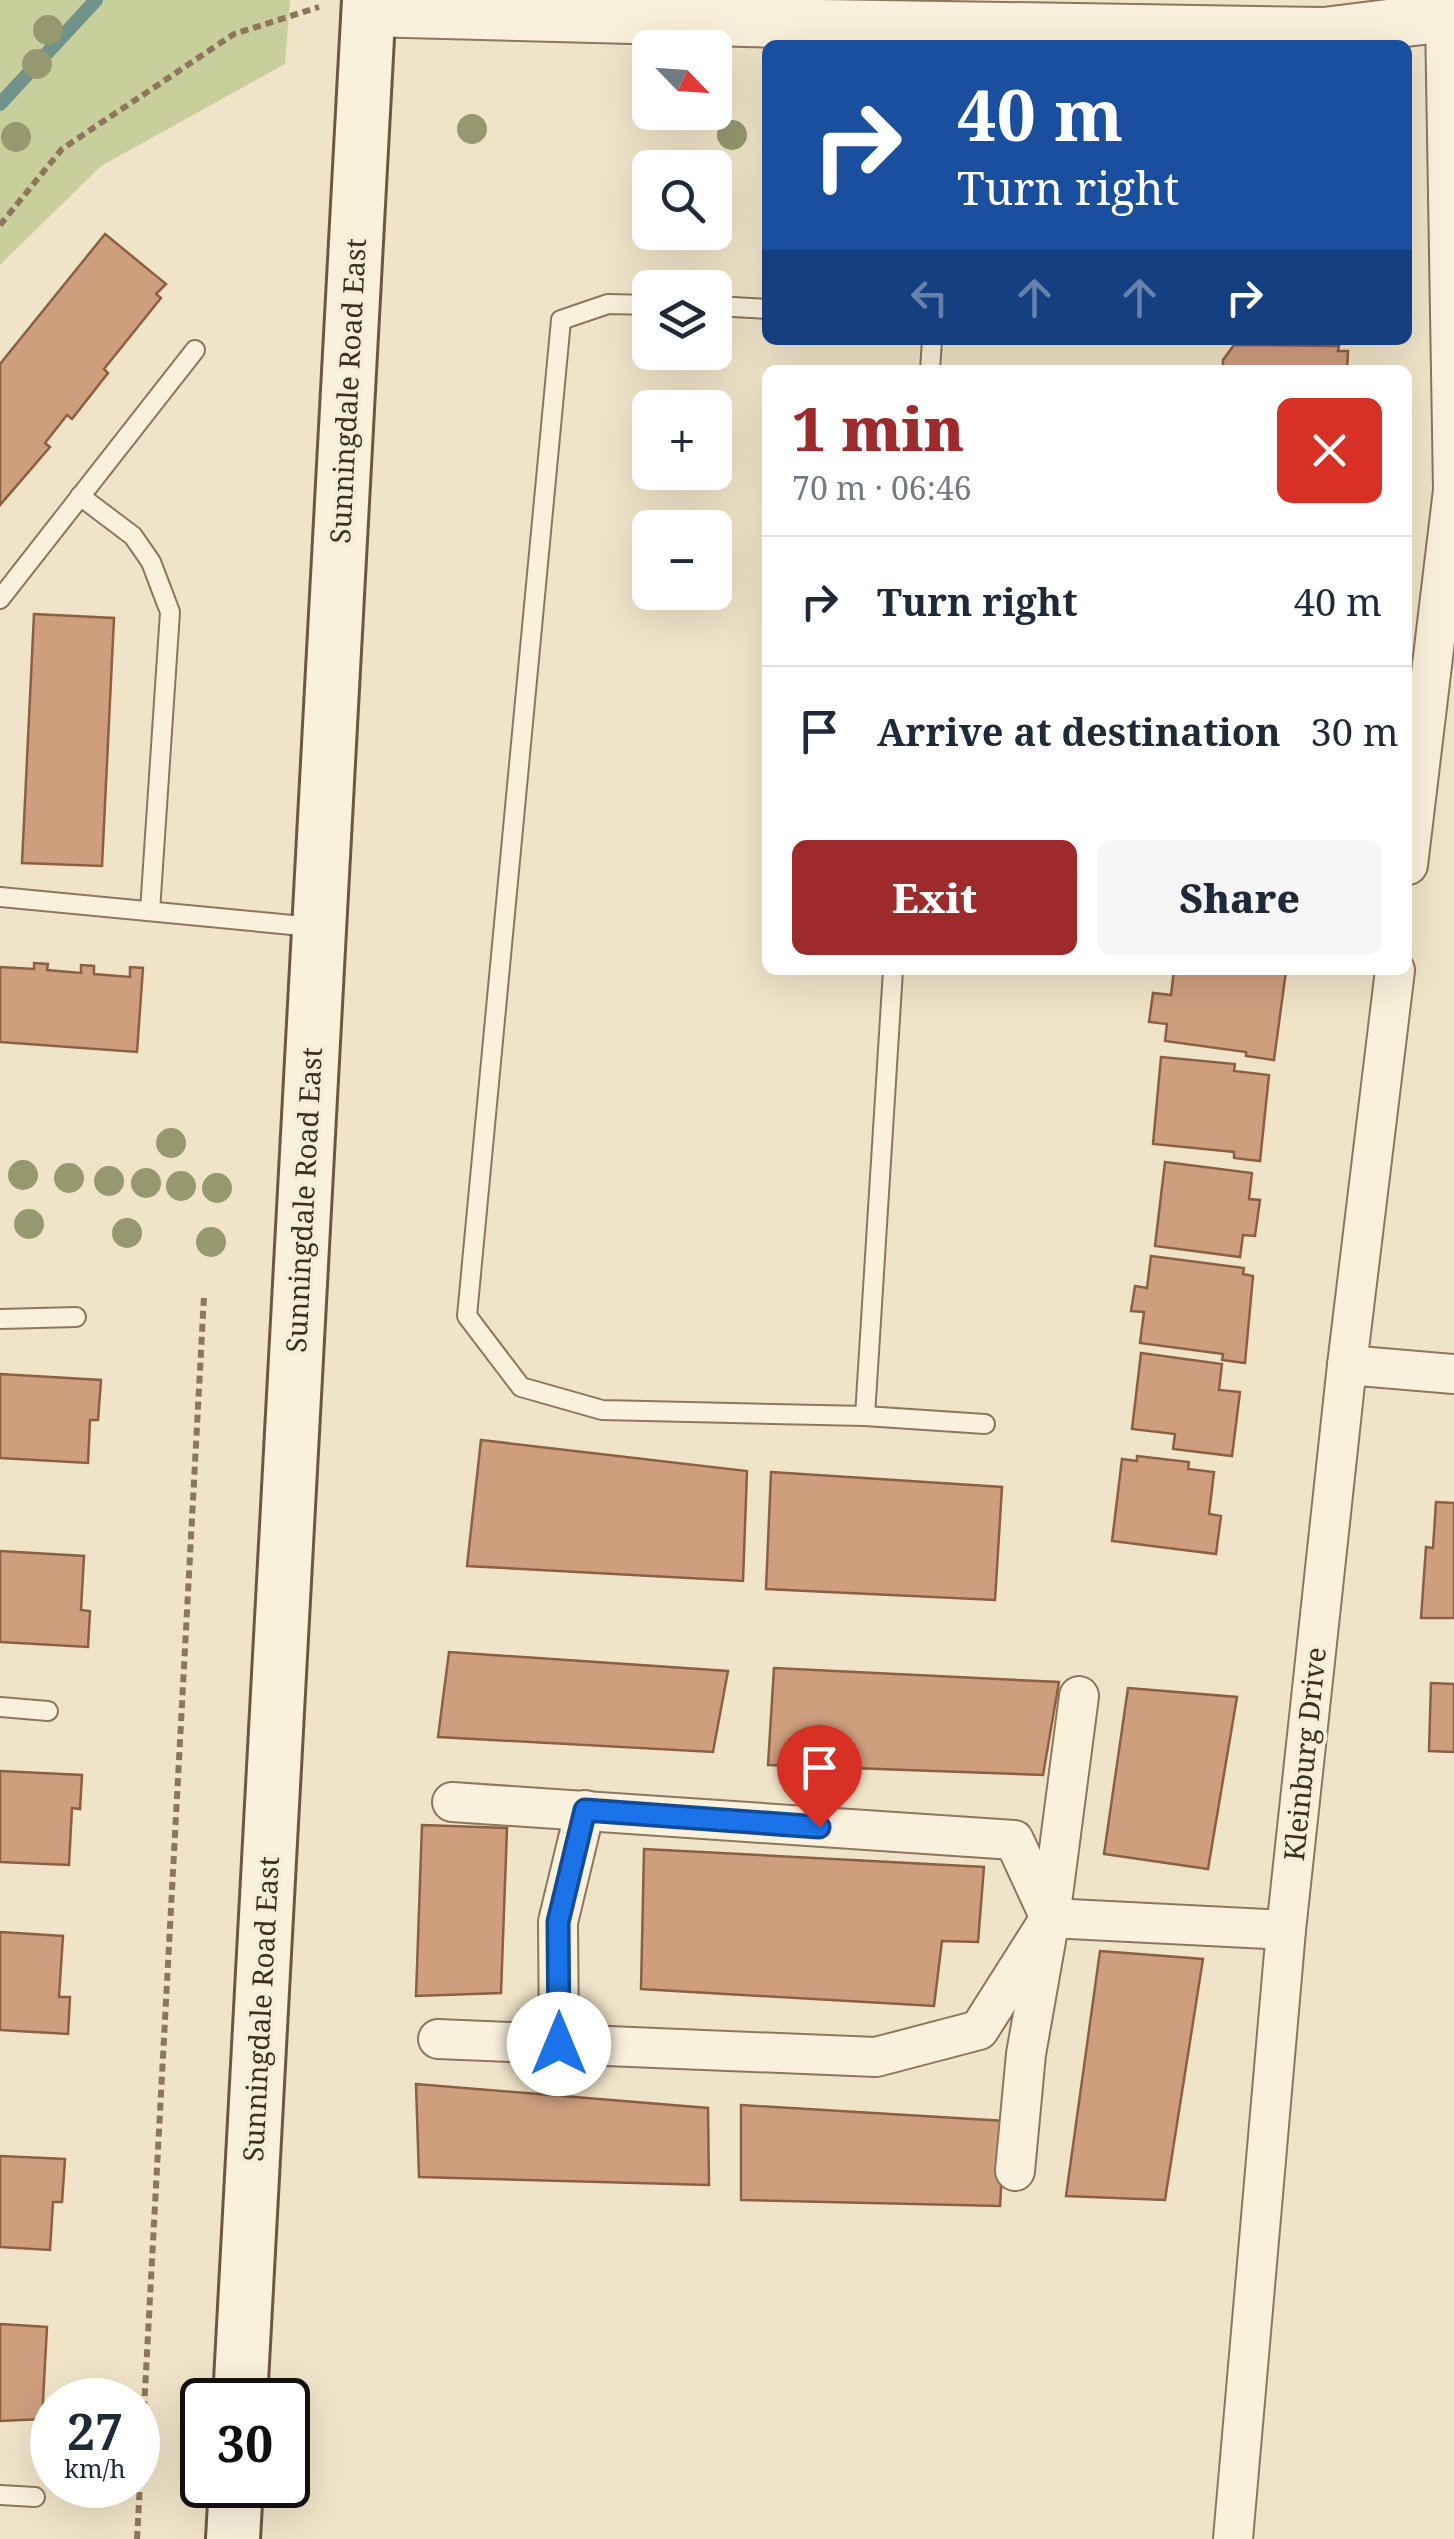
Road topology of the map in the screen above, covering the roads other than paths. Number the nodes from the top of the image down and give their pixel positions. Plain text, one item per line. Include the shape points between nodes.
1 (355, 4) edge
2 (1449, 17) edge
3 (938, 36) edge
4 (632, 305) edge
5 (732, 307) edge
6 (762, 310) edge
7 (195, 350) dead end
8 (80, 496) junction
9 (0, 600) edge
10 (1412, 832) edge
11 (0, 897) edge
12 (150, 912) junction
13 (319, 928) junction
14 (893, 975) edge
15 (1394, 975) edge
16 (76, 1317) dead end
17 (0, 1319) edge
18 (1346, 1365) junction
19 (1454, 1374) edge
20 (865, 1416) junction
21 (986, 1424) dead end
22 (1079, 1696) dead end
23 (0, 1707) edge
24 (48, 1711) dead end
25 (452, 1802) dead end
26 (585, 1810) junction
27 (1050, 1918) junction
28 (1286, 1930) junction
29 (438, 2039) dead end
30 (559, 2044) junction
31 (1015, 2171) dead end
32 (241, 2378) edge
33 (0, 2495) edge
34 (30, 2496) edge
35 (235, 2508) edge
36 (233, 2539) edge
37 (1232, 2539) edge

1 - 3 street
1 - 13 main road, Sunningdale Road East
2 - 3 street via 1324,32
2 - 10 street via 1453,490
4 - 20 lane via 608,304 561,320 466,1316 521,1387 602,1410
5 - 6 lane
7 - 8 lane
8 - 9 lane
8 - 12 lane via 133,536 170,612
11 - 12 lane
12 - 13 lane
13 - 32 main road, Sunningdale Road East
14 - 20 lane
15 - 18 street, Kleinburg Drive
16 - 17 lane
18 - 19 street
18 - 28 street, Kleinburg Drive
20 - 21 lane
22 - 27 street
23 - 24 lane
25 - 26 street
26 - 27 street via 1014,1840
26 - 30 street via 558,1922
27 - 28 street
27 - 30 street via 979,2030 893,2053
27 - 31 street via 1026,2054
28 - 37 street, Kleinburg Drive
29 - 30 street
33 - 34 lane
35 - 36 main road

